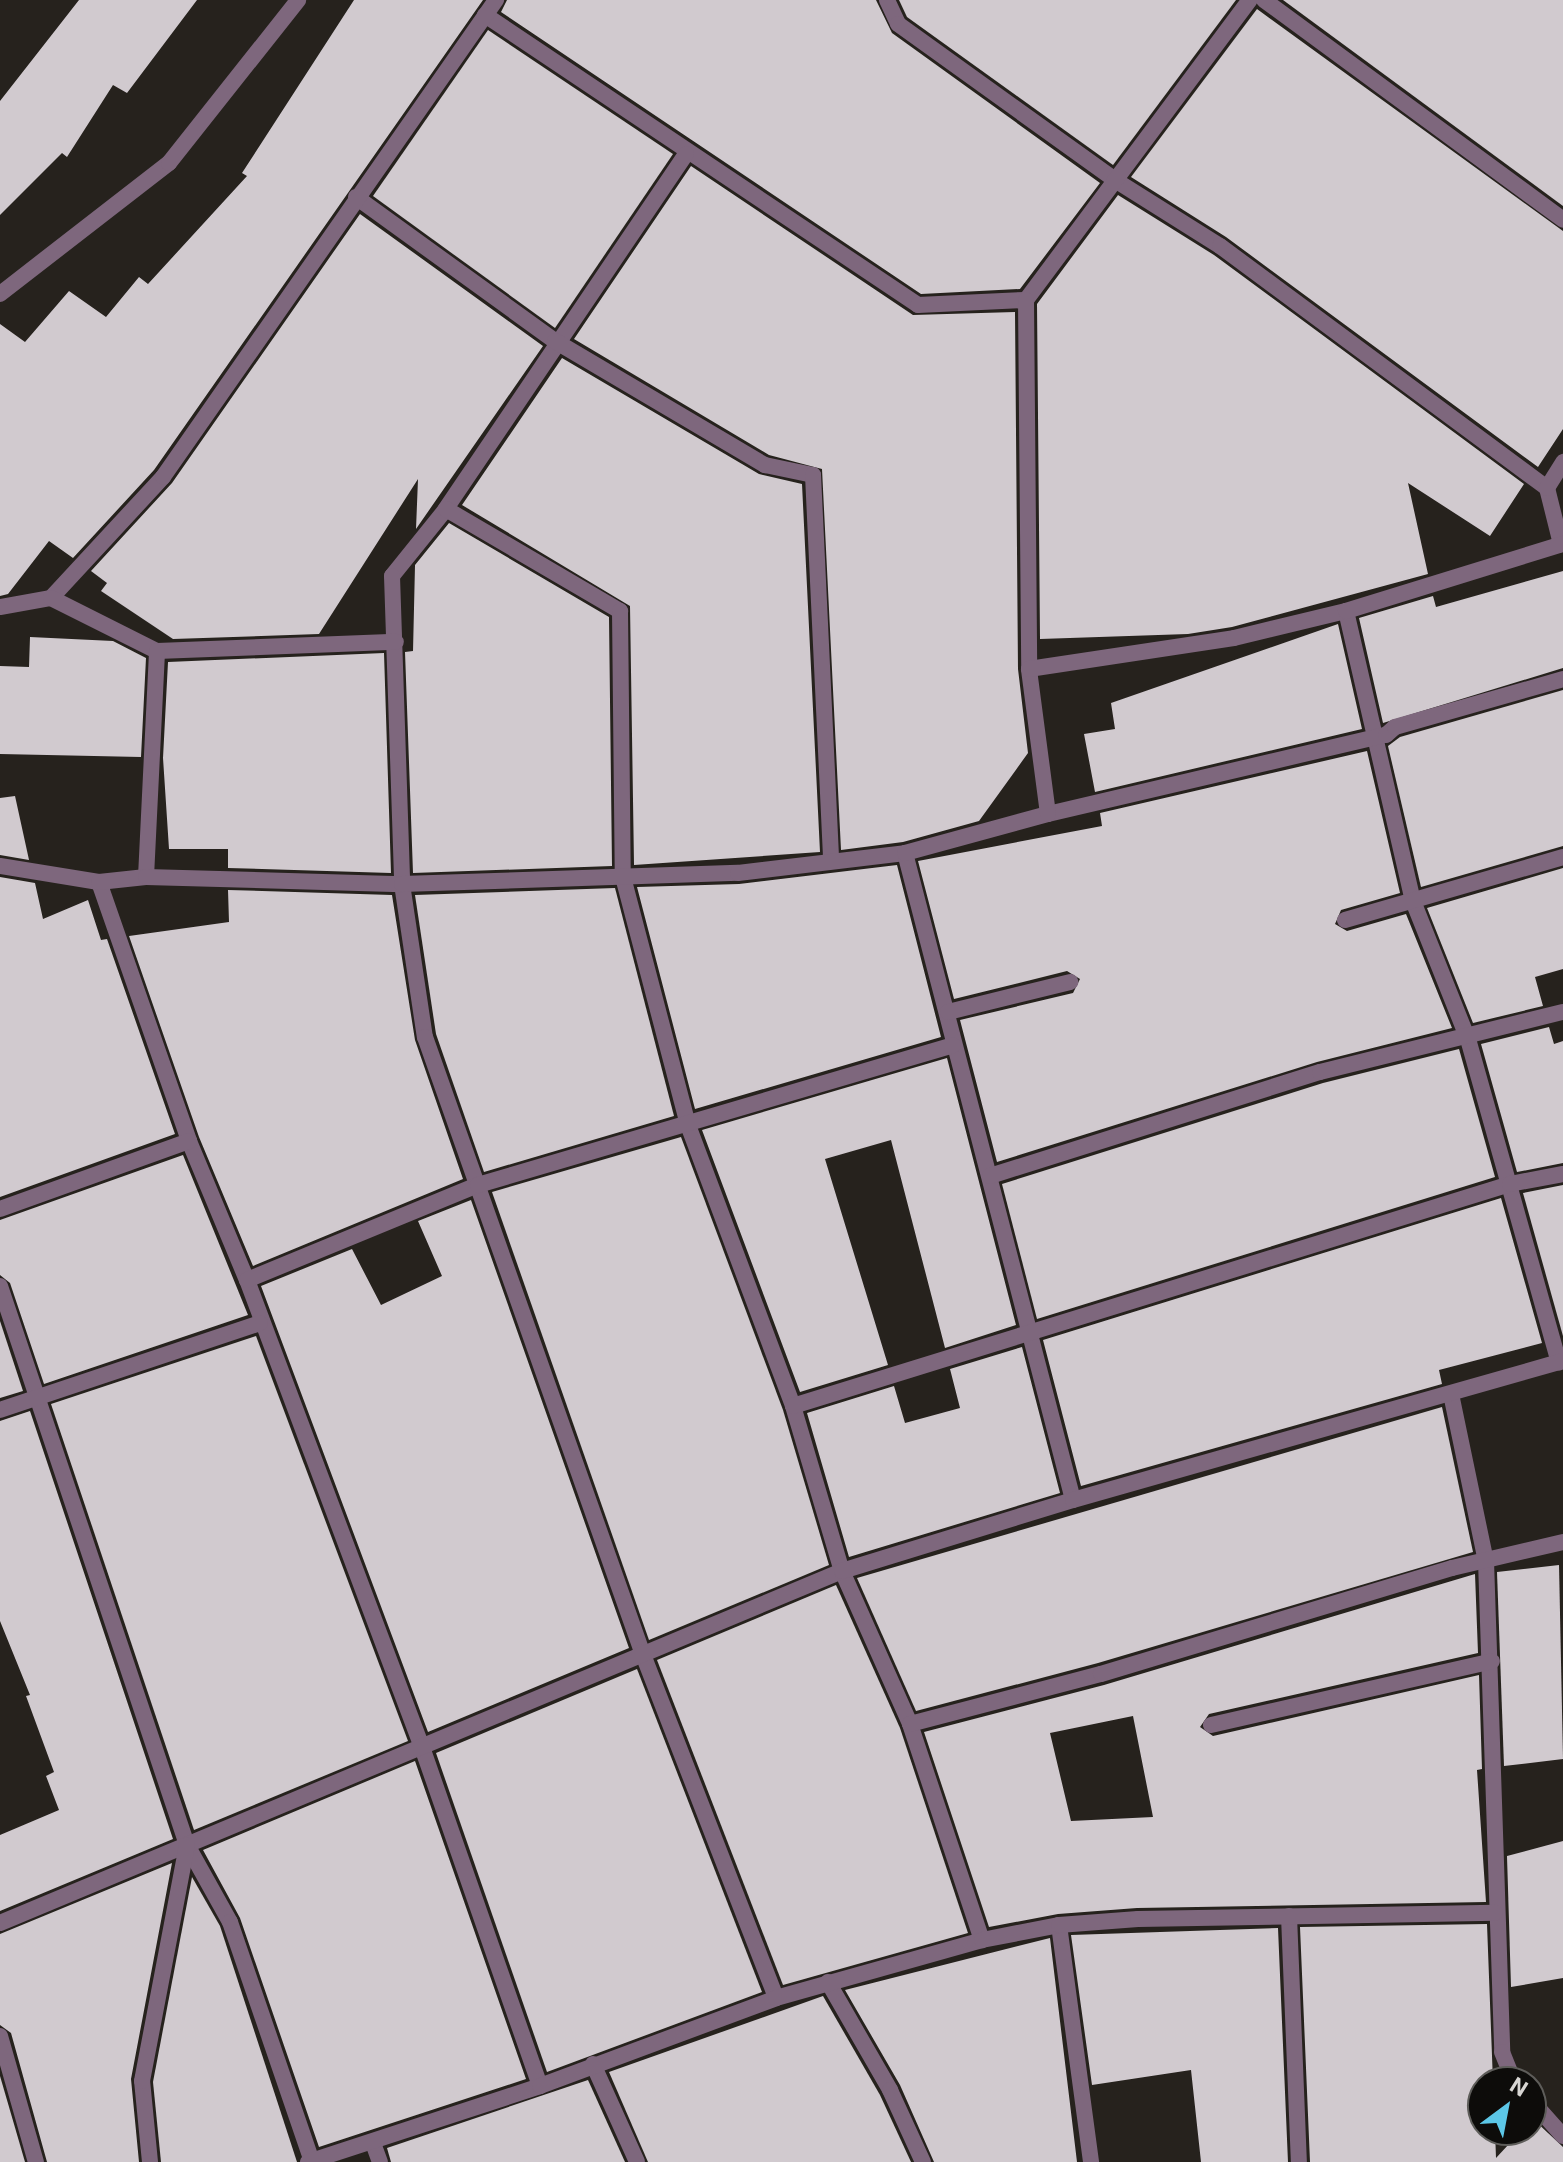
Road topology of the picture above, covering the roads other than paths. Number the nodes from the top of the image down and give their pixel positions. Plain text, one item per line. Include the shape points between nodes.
1 (298, 0) edge
2 (496, 0) edge
3 (887, 0) edge
4 (1250, 0) edge
5 (1264, 0) edge
6 (485, 15) junction
7 (686, 154) junction
8 (1115, 180) junction
9 (356, 197) junction
10 (1563, 220) edge
11 (0, 294) edge
12 (1026, 300) junction
13 (555, 341) junction
14 (1563, 462) edge
15 (1547, 488) junction
16 (446, 509) junction
17 (1562, 544) edge
18 (51, 598) junction
19 (0, 607) edge
20 (1346, 611) junction
21 (396, 642) junction
22 (157, 651) junction
23 (1029, 669) junction
24 (1563, 679) edge
25 (1375, 737) junction
26 (1048, 814) junction
27 (905, 853) junction
28 (1563, 857) edge
29 (831, 861) junction
30 (0, 866) edge
31 (146, 877) junction
32 (623, 877) junction
33 (99, 882) junction
34 (402, 884) junction
35 (1413, 901) junction
36 (1345, 920) dead end
37 (1070, 982) dead end
38 (948, 1012) junction
39 (1563, 1012) edge
40 (1468, 1039) junction
41 (953, 1045) junction
42 (688, 1125) junction
43 (189, 1141) junction
44 (1563, 1174) edge
45 (990, 1176) junction
46 (1510, 1184) junction
47 (478, 1185) junction
48 (0, 1209) edge
49 (247, 1280) junction
50 (0, 1286) edge
51 (260, 1323) junction
52 (1032, 1330) junction
53 (1561, 1361) edge
54 (1451, 1394) junction
55 (36, 1399) junction
56 (793, 1406) junction
57 (0, 1410) edge
58 (1073, 1500) junction
59 (1563, 1542) edge
60 (1486, 1561) junction
61 (842, 1571) junction
62 (642, 1652) junction
63 (1492, 1661) junction
64 (910, 1724) junction
65 (1211, 1725) dead end
66 (423, 1750) junction
67 (187, 1845) junction
68 (1495, 1913) junction
69 (1289, 1916) junction
70 (0, 1923) edge
71 (1059, 1925) junction
72 (982, 1940) junction
73 (828, 1982) junction
74 (776, 1998) junction
75 (0, 2036) edge
76 (593, 2064) junction
77 (1508, 2066) edge
78 (540, 2086) junction
79 (1547, 2118) edge
80 (1563, 2136) edge
81 (373, 2143) junction
82 (310, 2161) edge
83 (36, 2162) edge
84 (150, 2162) edge
85 (380, 2162) edge
86 (637, 2162) edge
87 (923, 2162) edge
88 (1091, 2162) edge
89 (1299, 2162) edge

1 - 11 street via 169,163
2 - 6 street
3 - 8 street via 898,24
4 - 8 street
5 - 10 street
6 - 7 street
6 - 9 street
7 - 12 street via 918,305
7 - 13 street
8 - 12 street
8 - 15 street via 1220,246
9 - 13 street
9 - 18 street via 163,477
12 - 23 street
13 - 16 street
13 - 29 street via 765,465 813,475
14 - 15 street
15 - 17 street
16 - 21 street via 392,576
16 - 32 street via 620,611
17 - 20 street
18 - 19 street
18 - 22 street
20 - 23 street via 1234,638
20 - 25 street
21 - 22 street
21 - 34 street
22 - 31 street
23 - 26 street
24 - 25 street
25 - 26 street
25 - 35 street
26 - 27 street
27 - 29 street
27 - 38 street
28 - 35 street
29 - 32 street via 738,873
30 - 33 street
31 - 33 street
31 - 34 street
32 - 34 street
32 - 42 street
33 - 43 street
34 - 47 street via 425,1037
35 - 36 street
35 - 40 street
37 - 38 street
38 - 41 street
39 - 40 street
40 - 45 street via 1320,1072
40 - 46 street
41 - 42 street
41 - 45 street
42 - 47 street
42 - 56 street
43 - 48 street
43 - 49 street
44 - 46 street
45 - 52 street
46 - 52 street
46 - 53 street
47 - 49 street
47 - 62 street
49 - 51 street
50 - 55 street
51 - 55 street
51 - 66 street
52 - 56 street
52 - 58 street
53 - 54 street
54 - 58 street
54 - 60 street
55 - 57 street
55 - 67 street
56 - 61 street
58 - 61 street
59 - 60 street
60 - 63 street
60 - 64 street
61 - 62 street
61 - 64 street
62 - 66 street
62 - 74 street
63 - 65 street
63 - 68 street
64 - 72 street
66 - 67 street
66 - 78 street
67 - 70 street
67 - 82 street via 230,1922
67 - 84 street via 142,2081
68 - 69 street
68 - 77 street via 1502,2052
69 - 71 street
69 - 89 street
71 - 72 street
71 - 88 street
72 - 73 street
73 - 74 street
73 - 87 street via 890,2090
74 - 76 street
75 - 83 street
76 - 78 street
76 - 86 street
78 - 81 street
79 - 80 street
81 - 82 street
81 - 85 street

